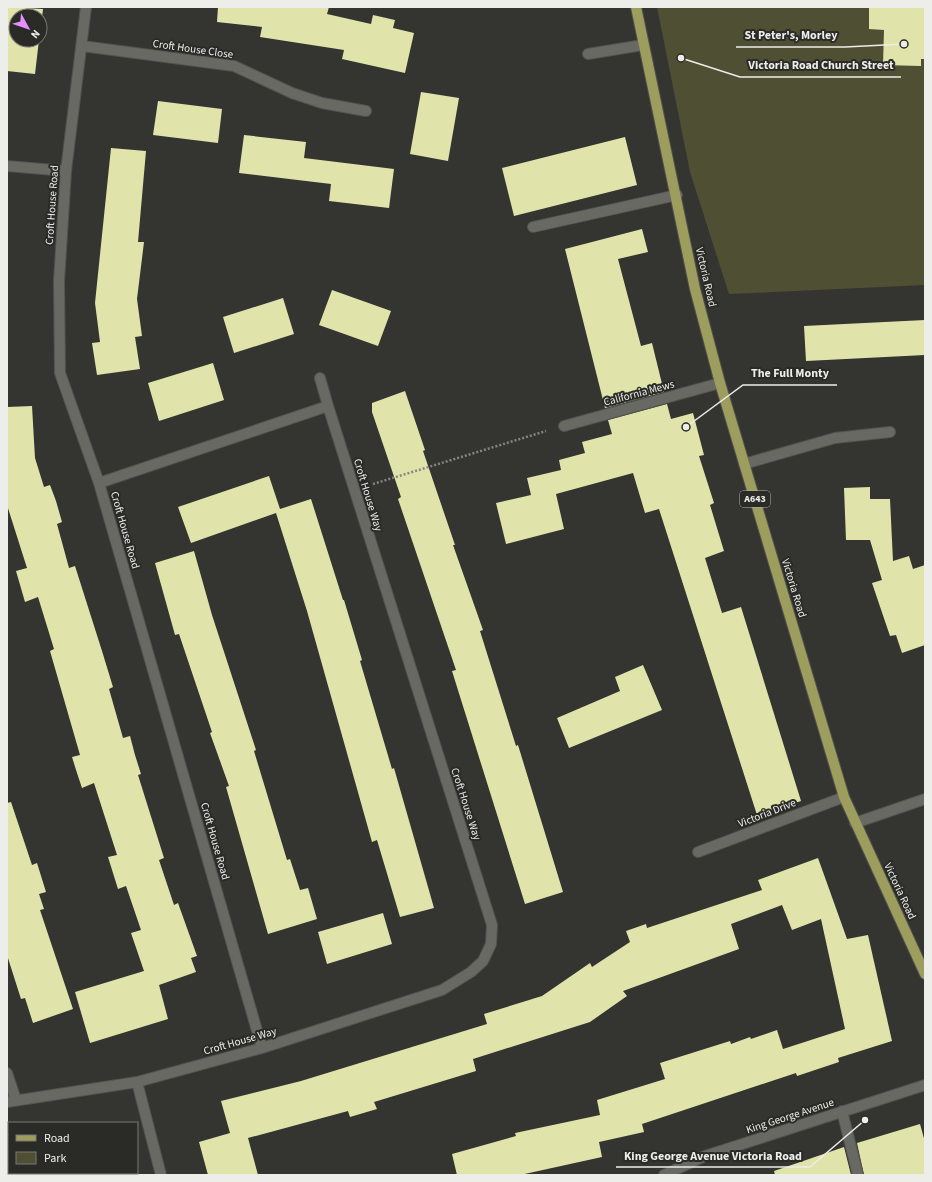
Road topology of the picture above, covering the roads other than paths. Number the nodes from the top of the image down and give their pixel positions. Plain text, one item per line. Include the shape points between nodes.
1 (86, 7) edge
2 (636, 7) edge
3 (643, 45) junction
4 (82, 46) junction
5 (588, 54) dead end
6 (366, 111) dead end
7 (7, 166) edge
8 (66, 171) junction
9 (677, 195) junction
10 (533, 227) dead end
11 (320, 378) dead end
12 (720, 383) junction
13 (328, 406) junction
14 (564, 426) road end
15 (890, 432) dead end
16 (744, 464) junction
17 (99, 484) junction
18 (844, 797) junction
19 (925, 799) edge
20 (855, 823) junction
21 (698, 852) dead end
22 (925, 974) edge
23 (262, 1048) junction
24 (7, 1074) edge
25 (137, 1082) junction
26 (925, 1085) edge
27 (11, 1101) edge
28 (842, 1111) junction
29 (161, 1175) edge
30 (664, 1175) edge
31 (858, 1175) edge

1 - 4 street, Croft House Road
2 - 3 main road, Victoria Road / A643
3 - 5 street
3 - 9 main road, Victoria Road / A643
4 - 6 street, Croft House Close via 234,66 322,103
4 - 8 street, Croft House Road
7 - 8 street
8 - 17 street, Croft House Road via 59,281 60,373
9 - 10 street
9 - 12 main road, Victoria Road / A643 via 696,289
11 - 13 street, Croft House Way
12 - 14 street, California Mews
12 - 16 main road, Victoria Road / A643
13 - 17 street
13 - 23 street, Croft House Way via 492,925 491,944 483,961 471,972 442,990
15 - 16 street via 835,438
16 - 18 main road, Victoria Road / A643
17 - 23 street, Croft House Road
18 - 20 main road, Victoria Road / A643
18 - 21 street, Victoria Drive
19 - 20 street
20 - 22 main road, Victoria Road / A643
23 - 25 street, Croft House Way
24 - 27 street
25 - 27 street, Croft House Way
25 - 29 street
26 - 28 street, King George Avenue
28 - 30 street, King George Avenue via 705,1156
28 - 31 street

